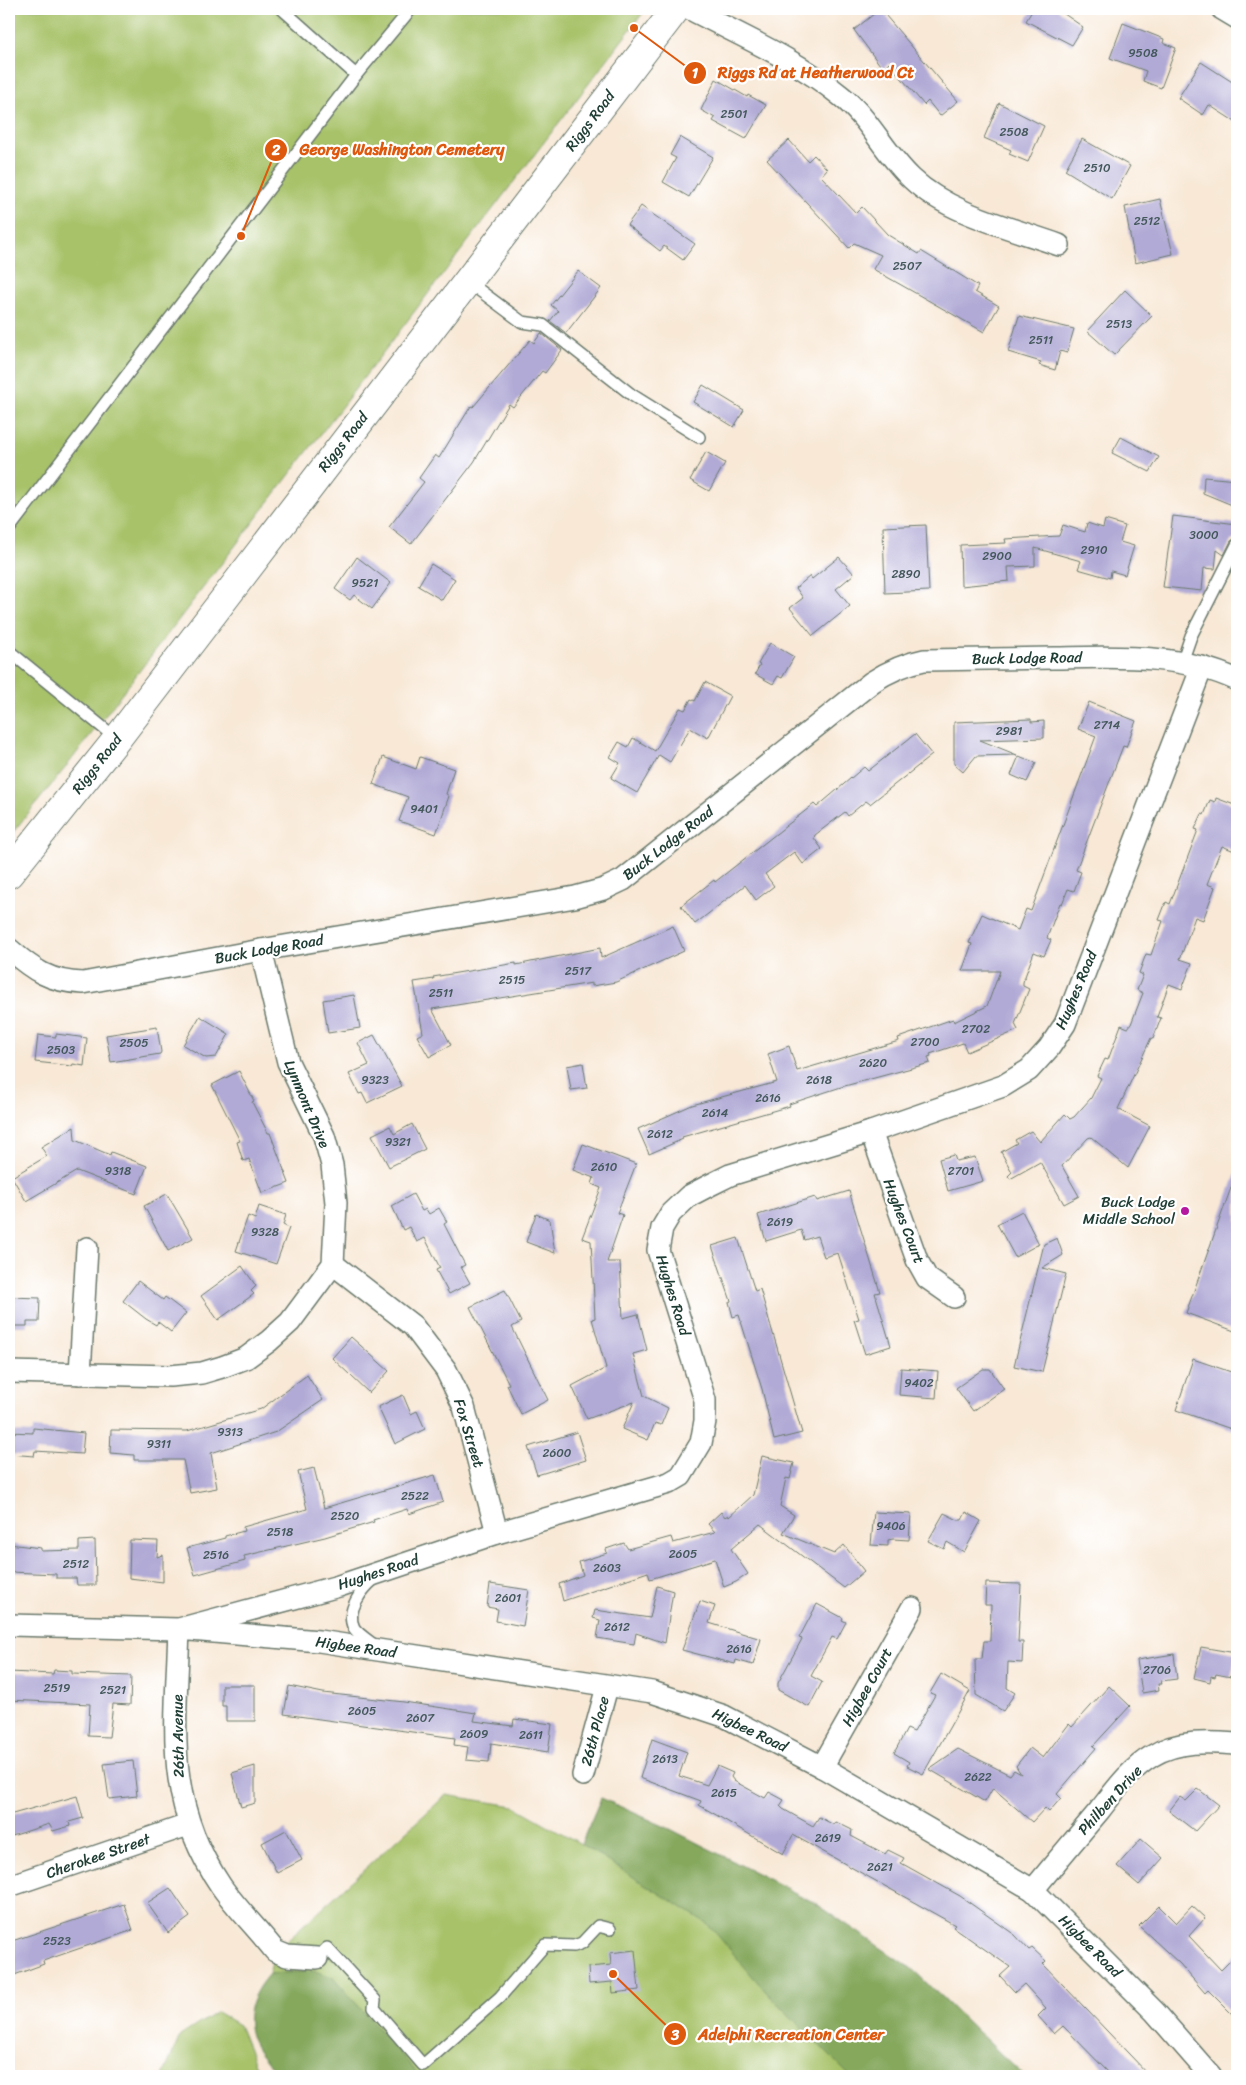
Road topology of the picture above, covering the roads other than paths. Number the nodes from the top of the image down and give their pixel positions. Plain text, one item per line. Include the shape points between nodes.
1 (282, 9) edge
2 (411, 9) edge
3 (676, 9) edge
4 (690, 9) edge
5 (1222, 9) edge
6 (1237, 18) edge
7 (356, 75) junction
8 (1060, 245) dead end
9 (467, 282) junction
10 (699, 437) dead end
11 (9, 529) edge
12 (1237, 545) edge
13 (9, 651) edge
14 (1192, 664) junction
15 (1237, 680) edge
16 (117, 739) junction
17 (9, 874) edge
18 (9, 948) edge
19 (262, 950) junction
20 (871, 1132) junction
21 (87, 1248) dead end
22 (333, 1264) junction
23 (954, 1297) dead end
24 (9, 1372) edge
25 (80, 1374) junction
26 (497, 1533) junction
27 (384, 1571) junction
28 (912, 1608) dead end
29 (9, 1625) edge
30 (179, 1629) junction
31 (380, 1650) junction
32 (607, 1687) junction
33 (1237, 1744) edge
34 (822, 1767) junction
35 (583, 1775) dead end
36 (188, 1825) junction
37 (9, 1886) edge
38 (1033, 1890) junction
39 (610, 1929) dead end
40 (317, 1958) joint
41 (1211, 2076) edge

1 - 7 lane
2 - 7 lane
3 - 9 main road, Riggs Road
4 - 8 street via 797,65 839,94 911,179 938,198 957,208
5 - 6 street
7 - 11 lane
9 - 10 lane via 522,322 543,326 632,395
9 - 16 main road, Riggs Road
12 - 14 lane via 1191,636
13 - 16 lane
14 - 15 street, Buck Lodge Road
14 - 19 street, Buck Lodge Road via 1131,656 924,660 906,664 872,682 623,880 604,889 575,897
14 - 20 street, Hughes Road via 1065,1024 1049,1048 1029,1070 1003,1086
16 - 17 main road, Riggs Road
18 - 19 street, Buck Lodge Road via 25,963 65,983 83,983
19 - 22 street, Lynmont Drive via 288,1062 324,1136 332,1165 336,1203
20 - 23 street, Hughes Court via 917,1260 927,1278
20 - 26 street, Hughes Road via 730,1175 689,1196 671,1212 662,1228 658,1250 705,1400 706,1421 701,1443 681,1476 632,1495
21 - 25 street
22 - 25 street via 290,1322 246,1358 202,1373 170,1376
22 - 26 street, Fox Street via 413,1326 446,1370 464,1407
24 - 25 street
26 - 27 street, Hughes Road
27 - 30 street, Hughes Road
27 - 31 lane via 356,1600 352,1617 354,1628
28 - 34 street, Higbee Court
29 - 30 street, Hughes Road
30 - 31 street, Higbee Road via 319,1641
30 - 36 street, 26th Avenue via 176,1751 180,1796
31 - 32 street, Higbee Road
32 - 34 street, Higbee Road via 652,1692 724,1716
32 - 35 street, 26th Place
33 - 38 street, Philben Drive via 1188,1744 1152,1755 1116,1790
34 - 38 street, Higbee Road
36 - 37 street, Cherokee Street
36 - 40 street, 26th Avenue via 222,1888 275,1951 287,1956
38 - 41 street, Higbee Road via 1155,2012
39 - 40 lane via 598,1926 582,1944 574,1946 545,1945 500,1997 423,2065 374,2008 375,2000 327,1948

